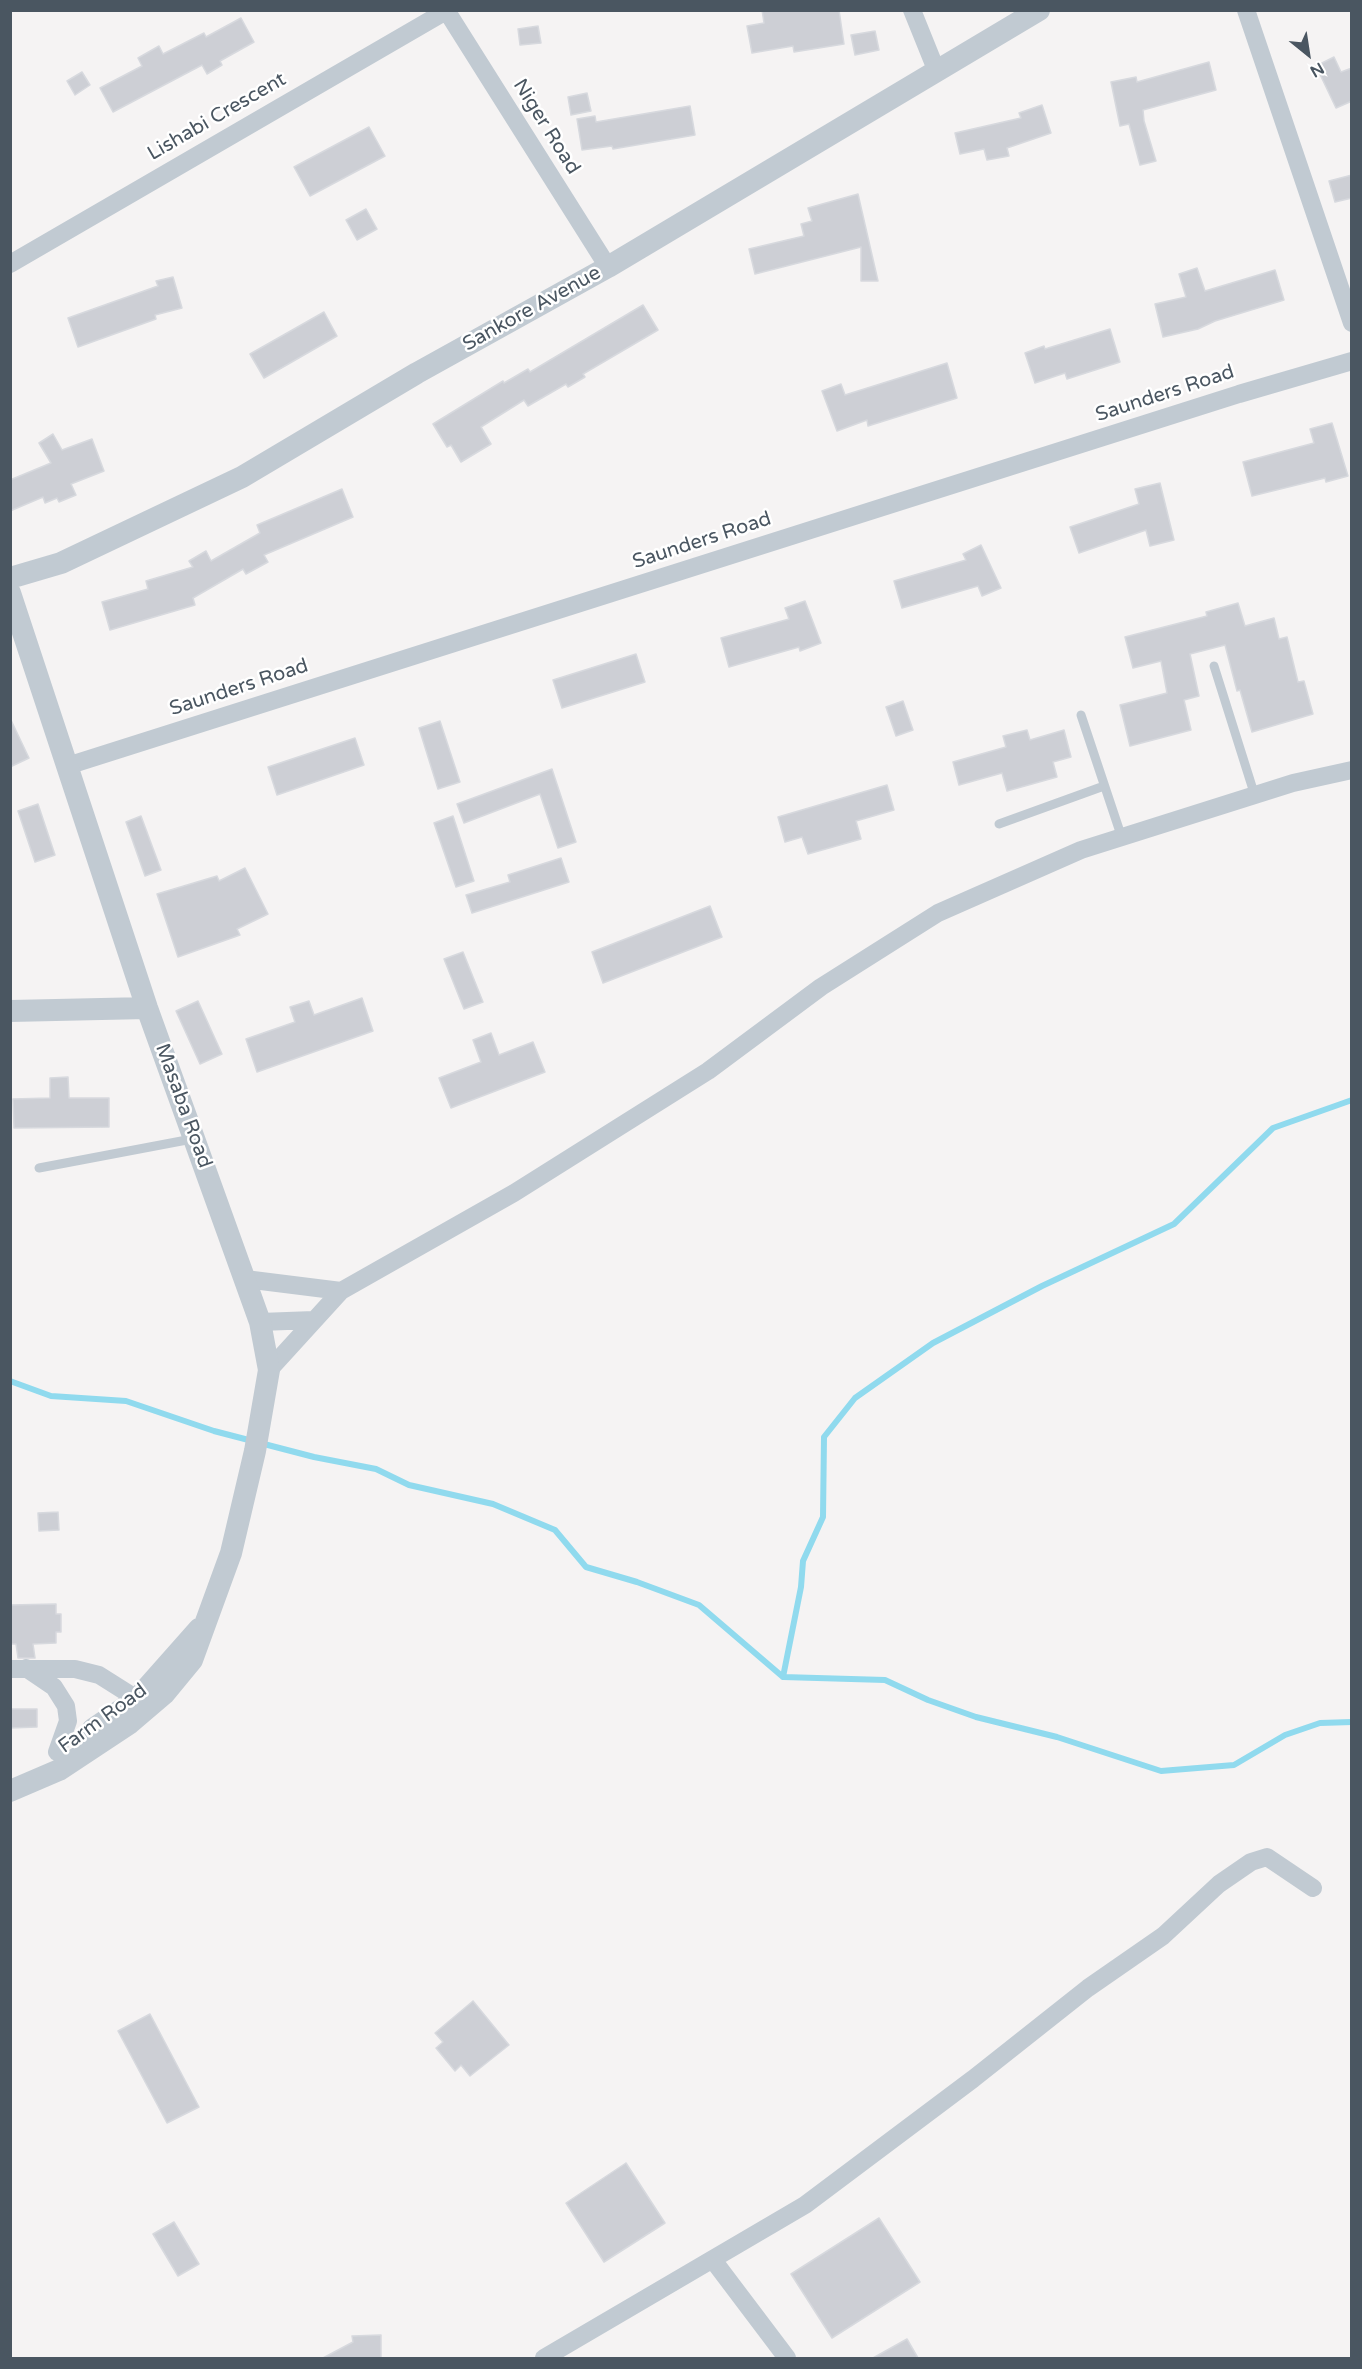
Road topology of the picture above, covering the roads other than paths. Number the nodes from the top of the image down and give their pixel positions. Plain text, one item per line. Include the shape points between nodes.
1 (912, 10) edge
2 (1039, 10) edge
3 (1246, 10) edge
4 (446, 11) edge
5 (937, 72) junction
6 (10, 264) edge
7 (608, 267) junction
8 (1352, 323) edge
9 (1352, 361) edge
10 (10, 578) edge
11 (10, 593) edge
12 (1214, 666) dead end
13 (1081, 715) dead end
14 (67, 766) junction
15 (1352, 770) edge
16 (1104, 786) junction
17 (1255, 796) junction
18 (999, 824) dead end
19 (1122, 837) junction
20 (147, 1008) junction
21 (10, 1011) edge
22 (195, 1139) junction
23 (39, 1168) dead end
24 (245, 1279) junction
25 (341, 1291) junction
26 (314, 1320) junction
27 (260, 1322) junction
28 (269, 1370) junction
29 (205, 1624) junction
30 (18, 1669) edge
31 (136, 1699) junction
32 (57, 1752) junction
33 (14, 1789) edge
34 (1313, 1888) dead end
35 (713, 2260) junction
36 (544, 2358) edge
37 (787, 2358) edge

1 - 5 street
2 - 5 street, Sankore Avenue
3 - 8 street
4 - 6 street, Lishabi Crescent
4 - 7 street, Niger Road
5 - 7 street, Sankore Avenue
7 - 10 street, Sankore Avenue via 417,373 242,477 61,563
9 - 14 street, Saunders Road
11 - 14 street, Masaba Road
12 - 17 lane
13 - 16 lane
14 - 20 street, Masaba Road
15 - 17 street
16 - 18 lane
16 - 19 lane
17 - 19 street
19 - 25 street via 1081,850 938,913 821,987 708,1071 514,1193
20 - 21 street
20 - 22 street, Masaba Road
22 - 23 lane
22 - 24 street, Masaba Road
24 - 25 street
24 - 27 street, Masaba Road
25 - 26 street
26 - 27 street
26 - 28 street
27 - 28 street, Masaba Road
28 - 29 street, Masaba Road via 231,1553
29 - 31 street, Farm Road
29 - 33 street, Farm Road via 192,1660 164,1694 130,1723 59,1770
30 - 31 street via 75,1670 99,1675
30 - 32 street via 54,1687 66,1706 68,1722
31 - 32 street, Farm Road
32 - 33 street, Farm Road
34 - 35 street via 1267,1857 1243,1867 1163,1936 1088,1988 805,2205
35 - 36 street
35 - 37 street

